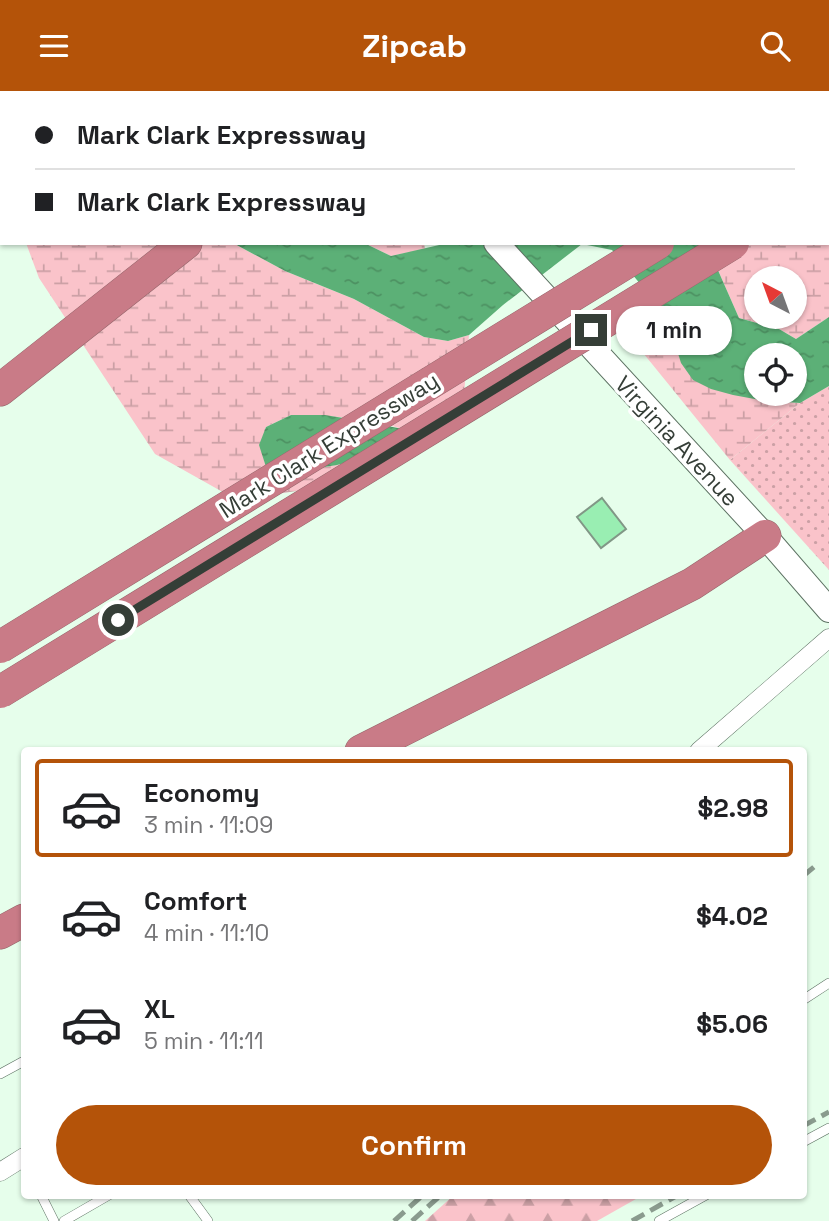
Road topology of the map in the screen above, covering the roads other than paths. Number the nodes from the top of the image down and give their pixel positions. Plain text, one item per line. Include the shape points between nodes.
1 (183, 245) edge
2 (498, 245) edge
3 (655, 245) edge
4 (730, 245) edge
5 (0, 390) edge
6 (765, 536) junction
7 (829, 610) edge
8 (829, 638) edge
9 (0, 647) edge
10 (0, 692) edge
11 (369, 747) edge
12 (704, 747) edge
13 (21, 922) edge
14 (0, 933) edge
15 (829, 983) edge
16 (807, 997) edge
17 (21, 1063) edge
18 (0, 1074) edge
19 (829, 1128) edge
20 (807, 1140) edge
21 (21, 1162) edge
22 (0, 1172) edge
23 (43, 1199) edge
24 (102, 1199) edge
25 (191, 1199) edge
26 (699, 1199) edge
27 (54, 1221) edge
28 (64, 1221) edge
29 (208, 1221) edge
30 (659, 1221) edge

1 - 5 highway
2 - 6 main road, Virginia Avenue, bridge
3 - 9 highway, Mark Clark Expressway, bridge
4 - 10 highway, Mark Clark Expressway, bridge
6 - 7 main road, Virginia Avenue
6 - 11 highway via 692,584
8 - 12 street
13 - 14 highway
15 - 16 lane
17 - 18 lane
19 - 20 lane
21 - 22 street
23 - 27 lane
24 - 28 lane
25 - 29 lane
26 - 30 lane

